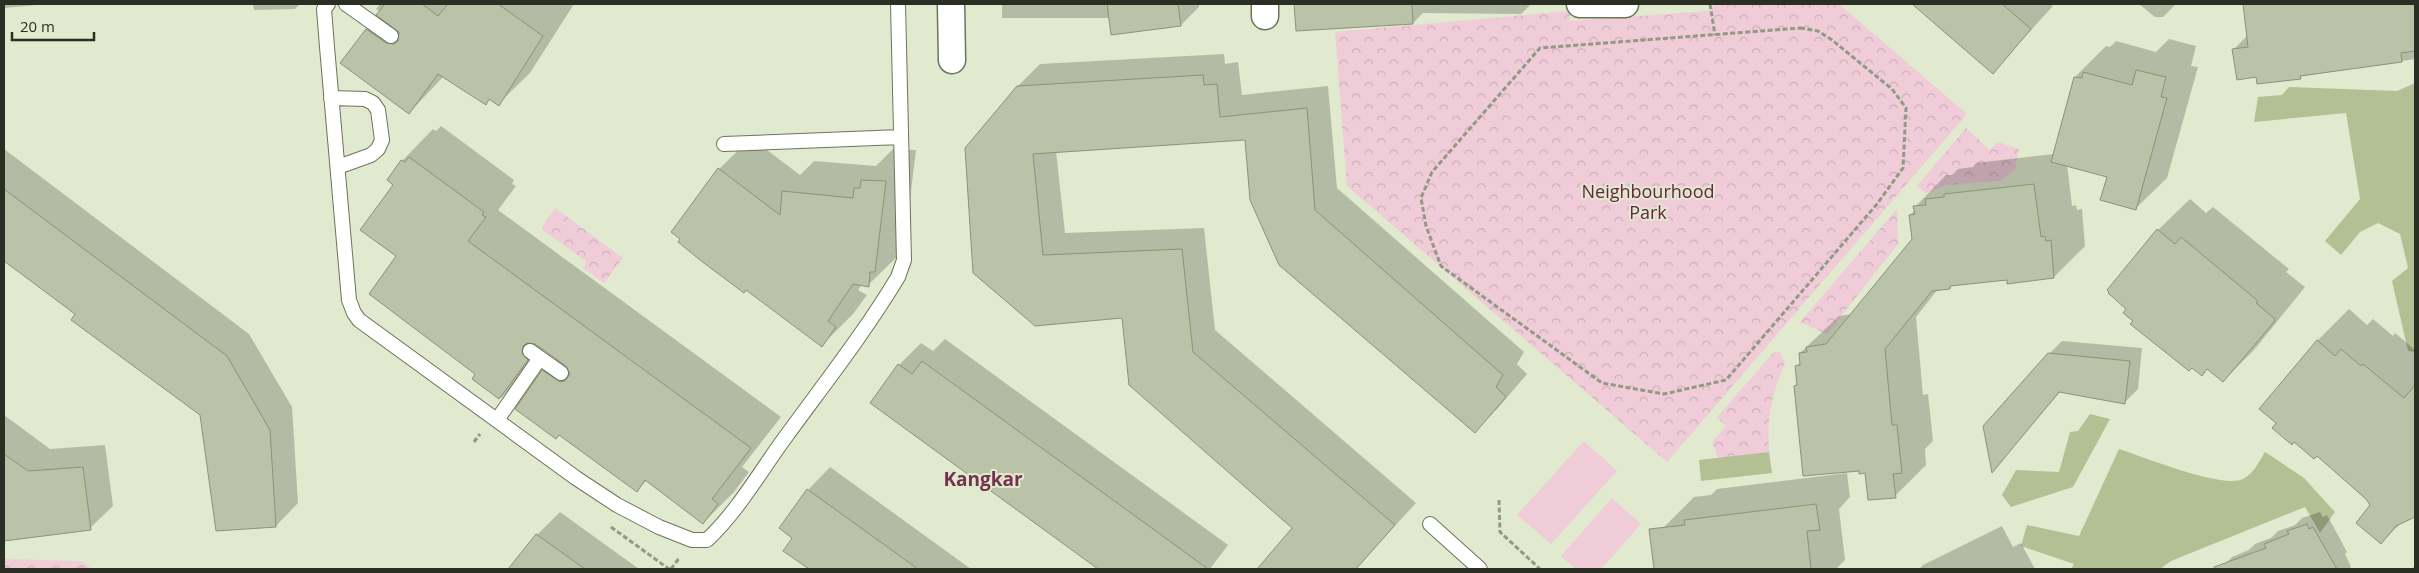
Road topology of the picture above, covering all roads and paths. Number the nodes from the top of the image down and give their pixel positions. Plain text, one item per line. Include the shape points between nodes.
1 (328, 4) edge
2 (346, 4) edge
3 (898, 4) edge
4 (951, 4) edge
5 (1580, 4) edge
6 (1625, 4) edge
7 (1710, 4) edge
8 (1715, 35) junction
9 (391, 36) dead end
10 (952, 60) dead end
11 (331, 98) junction
12 (901, 138) junction
13 (724, 144) dead end
14 (338, 167) junction
15 (561, 373) dead end
16 (497, 420) junction
17 (480, 434) dead end
18 (474, 442) dead end
19 (1499, 500) dead end
20 (1430, 524) dead end
21 (1480, 569) edge
22 (1540, 569) edge

1 - 11 lane via 324,9
2 - 9 lane
3 - 12 lane
4 - 10 street
5 - 6 street
7 - 8 path
8 - 8 path via 1800,28 1818,30 1892,89 1906,108 1903,168 1877,204 1726,380 1664,394 1602,383 1441,266 1426,226 1421,198 1432,172 1540,48
11 - 14 lane
11 - 14 lane via 365,99 373,103 378,110 382,140 371,154
12 - 13 lane
12 - 16 lane via 904,260 898,276 826,384 722,526 706,540 692,540 617,505
14 - 16 lane via 350,300 354,313
15 - 16 lane via 535,354
17 - 18 path
19 - 22 path via 1500,532
20 - 21 lane

